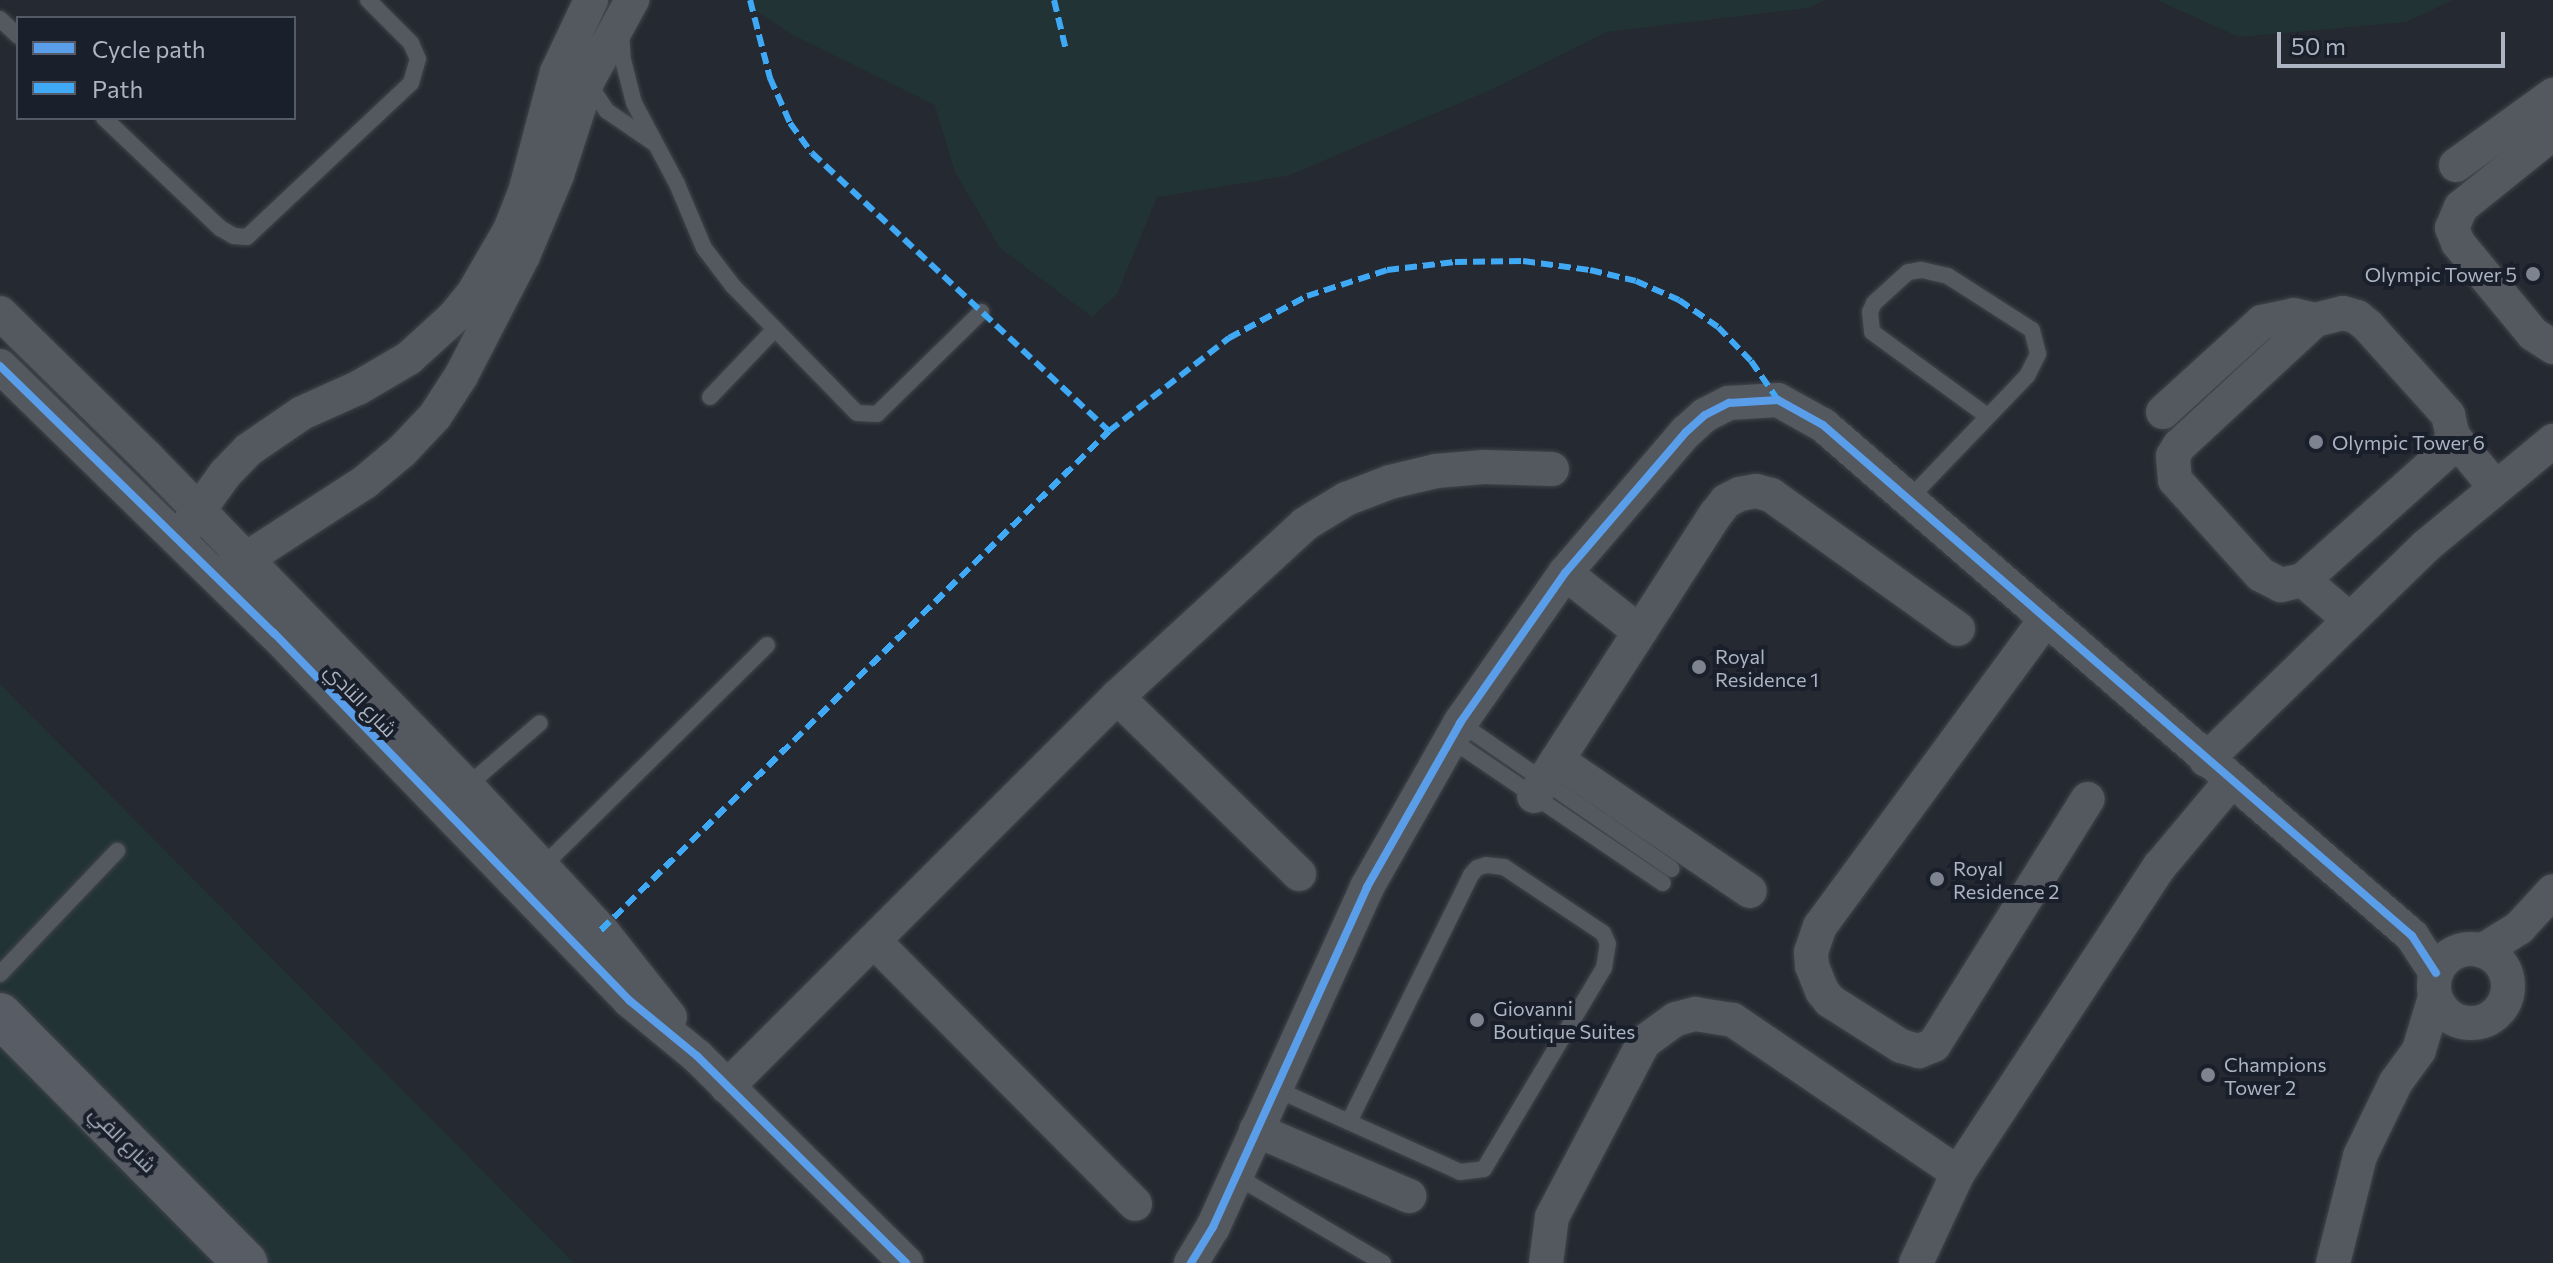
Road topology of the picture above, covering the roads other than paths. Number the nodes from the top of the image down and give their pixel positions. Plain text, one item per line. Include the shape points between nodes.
1 (368, 0) edge
2 (591, 0) edge
3 (627, 8) edge
4 (0, 19) edge
5 (573, 31) junction
6 (16, 34) edge
7 (587, 82) junction
8 (2553, 95) edge
9 (106, 120) edge
10 (2553, 133) edge
11 (654, 143) junction
12 (2456, 165) dead end
13 (981, 312) dead end
14 (0, 313) edge
15 (2315, 320) junction
16 (775, 329) junction
17 (2553, 347) edge
18 (0, 366) edge
19 (710, 397) dead end
20 (2163, 412) dead end
21 (1986, 415) junction
22 (2453, 436) junction
23 (2553, 441) edge
24 (1552, 469) dead end
25 (2495, 487) junction
26 (1909, 499) junction
27 (198, 509) junction
28 (178, 541) junction
29 (247, 559) junction
30 (1565, 573) junction
31 (215, 579) junction
32 (2303, 580) junction
33 (2349, 619) junction
34 (2045, 620) junction
35 (1958, 629) dead end
36 (1640, 632) junction
37 (767, 645) dead end
38 (1117, 697) junction
39 (540, 723) dead end
40 (1455, 731) junction
41 (2218, 770) junction
42 (1545, 779) junction
43 (467, 786) junction
44 (2088, 799) dead end
45 (117, 851) dead end
46 (542, 867) junction
47 (1299, 874) dead end
48 (1667, 876) dead end
49 (1750, 891) dead end
50 (2553, 891) edge
51 (875, 942) junction
52 (2463, 969) junction
53 (0, 974) edge
54 (0, 1015) edge
55 (2460, 1022) junction
56 (2419, 1050) junction
57 (697, 1056) junction
58 (727, 1087) junction
59 (1276, 1089) junction
60 (1349, 1122) junction
61 (1256, 1130) junction
62 (1958, 1173) junction
63 (1236, 1176) junction
64 (1409, 1196) dead end
65 (1135, 1204) dead end
66 (245, 1263) edge
67 (906, 1263) edge
68 (1191, 1263) edge
69 (1383, 1263) edge
70 (1546, 1263) edge
71 (1916, 1263) edge
72 (2333, 1263) edge

1 - 9 lane via 411,43 418,59 411,83 247,237 220,228
2 - 5 street
3 - 7 street
3 - 11 lane via 627,81
4 - 6 lane
5 - 7 lane
5 - 27 street via 544,112 525,192 474,292 409,358 302,413 248,450
7 - 11 lane via 614,117
7 - 29 street via 523,256 435,416 365,482
8 - 12 street
10 - 17 street via 2461,207 2452,228 2458,243 2533,334
11 - 16 lane via 717,268
13 - 16 lane via 870,416 857,413
14 - 27 street, شارع النادي
15 - 20 street via 2294,315 2262,322
15 - 22 street via 2343,313 2368,326 2448,415
15 - 32 street via 2179,446 2172,468 2175,480 2261,575 2281,585
16 - 19 lane
18 - 28 street, شارع النادي
21 - 21 lane via 2035,366 2032,330 1948,276 1908,272 1874,303 1872,332
21 - 26 lane
22 - 25 street
22 - 32 street via 2444,454
23 - 25 street
24 - 38 street via 1436,471 1346,499 1268,555
25 - 33 street
26 - 30 street via 1803,410 1778,400 1729,403 1686,432
26 - 34 street
27 - 28 street
27 - 29 street, شارع النادي
28 - 31 street, شارع النادي
29 - 31 street
29 - 43 street, شارع النادي
30 - 36 street
30 - 40 street
31 - 57 street, شارع النادي via 274,633 630,1001
32 - 33 street
33 - 41 street
34 - 41 street
34 - 44 street via 1820,926 1811,952 1822,991 1901,1046 1919,1051 1934,1045
35 - 36 street via 1771,495 1756,491 1726,501
36 - 42 street
37 - 46 lane
38 - 47 street
38 - 51 street
39 - 43 lane
40 - 42 lane
40 - 59 street via 1367,887
41 - 52 street via 2412,936
41 - 62 street
42 - 48 lane
42 - 49 street
43 - 46 street, شارع النادي
45 - 53 lane
46 - 57 street, شارع النادي via 635,971
50 - 52 street via 2519,928
51 - 58 street
51 - 65 street
52 - 55 street via 2440,1008
52 - 55 street via 2507,995 2494,1016 2472,1024
52 - 56 street
54 - 66 street, شارع الفي
55 - 56 street
56 - 72 street via 2389,1094 2360,1156
57 - 58 street
58 - 67 street
59 - 60 lane
59 - 61 street
60 - 60 lane via 1460,1172 1484,1169 1604,968 1608,944 1603,933 1504,867 1477,868
61 - 63 street
61 - 64 street
62 - 70 street via 1733,1020 1695,1014 1676,1019 1644,1042 1552,1217
62 - 71 street
63 - 68 street
63 - 69 lane

